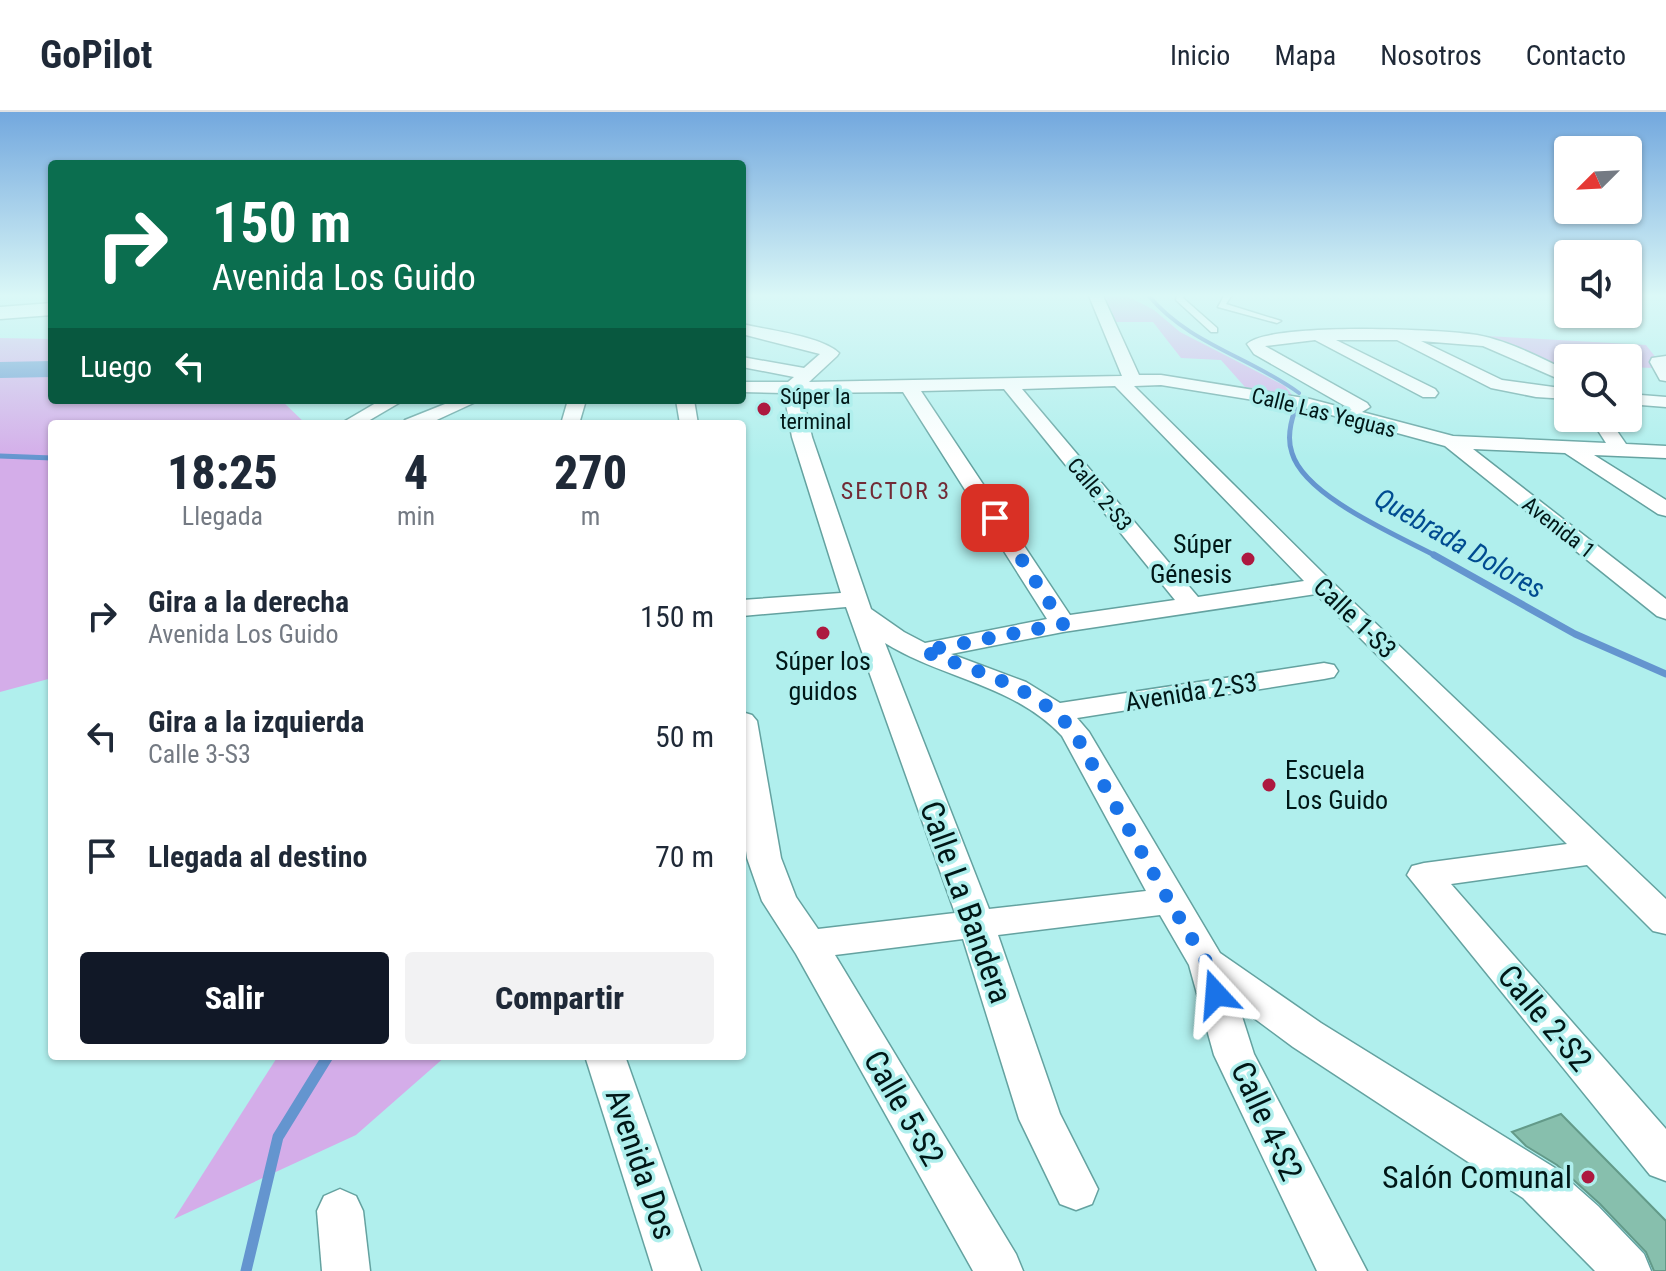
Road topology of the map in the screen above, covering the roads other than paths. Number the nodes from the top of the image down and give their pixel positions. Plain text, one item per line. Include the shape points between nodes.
1 (824, 350) edge
2 (1115, 350) edge
3 (1259, 350) edge
4 (1344, 350) edge
5 (1429, 350) edge
6 (1503, 350) edge
7 (746, 363) edge
8 (1554, 372) edge
9 (800, 381) junction
10 (1126, 381) junction
11 (1009, 384) junction
12 (746, 387) edge
13 (909, 387) junction
14 (1429, 393) dead end
15 (1554, 393) edge
16 (1642, 400) edge
17 (1666, 402) edge
18 (387, 404) edge
19 (463, 404) edge
20 (357, 420) edge
21 (422, 420) edge
22 (1404, 431) junction
23 (1608, 432) edge
24 (1452, 442) junction
25 (1618, 447) junction
26 (1570, 448) junction
27 (1666, 452) edge
28 (1666, 509) edge
29 (1322, 586) junction
30 (1192, 605) junction
31 (858, 606) junction
32 (746, 608) edge
33 (1666, 611) edge
34 (1063, 624) junction
35 (923, 651) junction
36 (1324, 671) dead end
37 (1058, 712) junction
38 (746, 746) edge
39 (1595, 852) junction
40 (1169, 901) junction
41 (1666, 921) edge
42 (977, 925) junction
43 (809, 944) junction
44 (1207, 963) junction
45 (606, 1060) edge
46 (1666, 1161) edge
47 (1076, 1189) dead end
48 (340, 1211) dead end
49 (346, 1271) edge
50 (677, 1271) edge
51 (999, 1271) edge
52 (1343, 1271) edge
53 (1627, 1271) edge

1 - 9 street via 831,353
2 - 10 street
3 - 22 street
4 - 14 street
5 - 15 street via 1510,388
6 - 8 street
7 - 9 street
9 - 12 street
9 - 13 street, Calle Las Yeguas
9 - 31 street, Calle La Bandera via 802,437
10 - 11 street, Calle Las Yeguas
10 - 22 street, Calle Las Yeguas via 1161,380 1310,404
10 - 29 street, Calle 1-S3
11 - 13 street, Calle Las Yeguas
11 - 30 street, Calle 2-S3
13 - 34 street
16 - 17 street
18 - 20 street
19 - 21 street
22 - 24 street, Calle Las Yeguas
23 - 25 street
24 - 26 street, Calle Las Yeguas
24 - 33 street, Avenida 1
25 - 26 street, Calle Las Yeguas
25 - 27 street, Calle Las Yeguas
26 - 28 street
29 - 30 street
29 - 39 street, Calle 1-S3
30 - 34 street
31 - 32 street
31 - 35 street via 894,637
31 - 42 street, Calle La Bandera
34 - 35 street
35 - 37 street via 1005,683
36 - 37 street, Avenida 2-S3
37 - 40 street
38 - 43 street, Calle 5-S2 via 764,858 780,901
39 - 41 street, Calle 1-S3
39 - 46 street, Calle 2-S2 via 1424,875
40 - 42 street
40 - 44 street
42 - 43 street
42 - 47 street, Calle La Bandera via 1040,1119
43 - 51 street, Calle 5-S2
44 - 52 street, Calle 4-S2 via 1234,1055
44 - 53 street via 1307,1035 1539,1183
45 - 50 street, Avenida Dos
48 - 49 street

